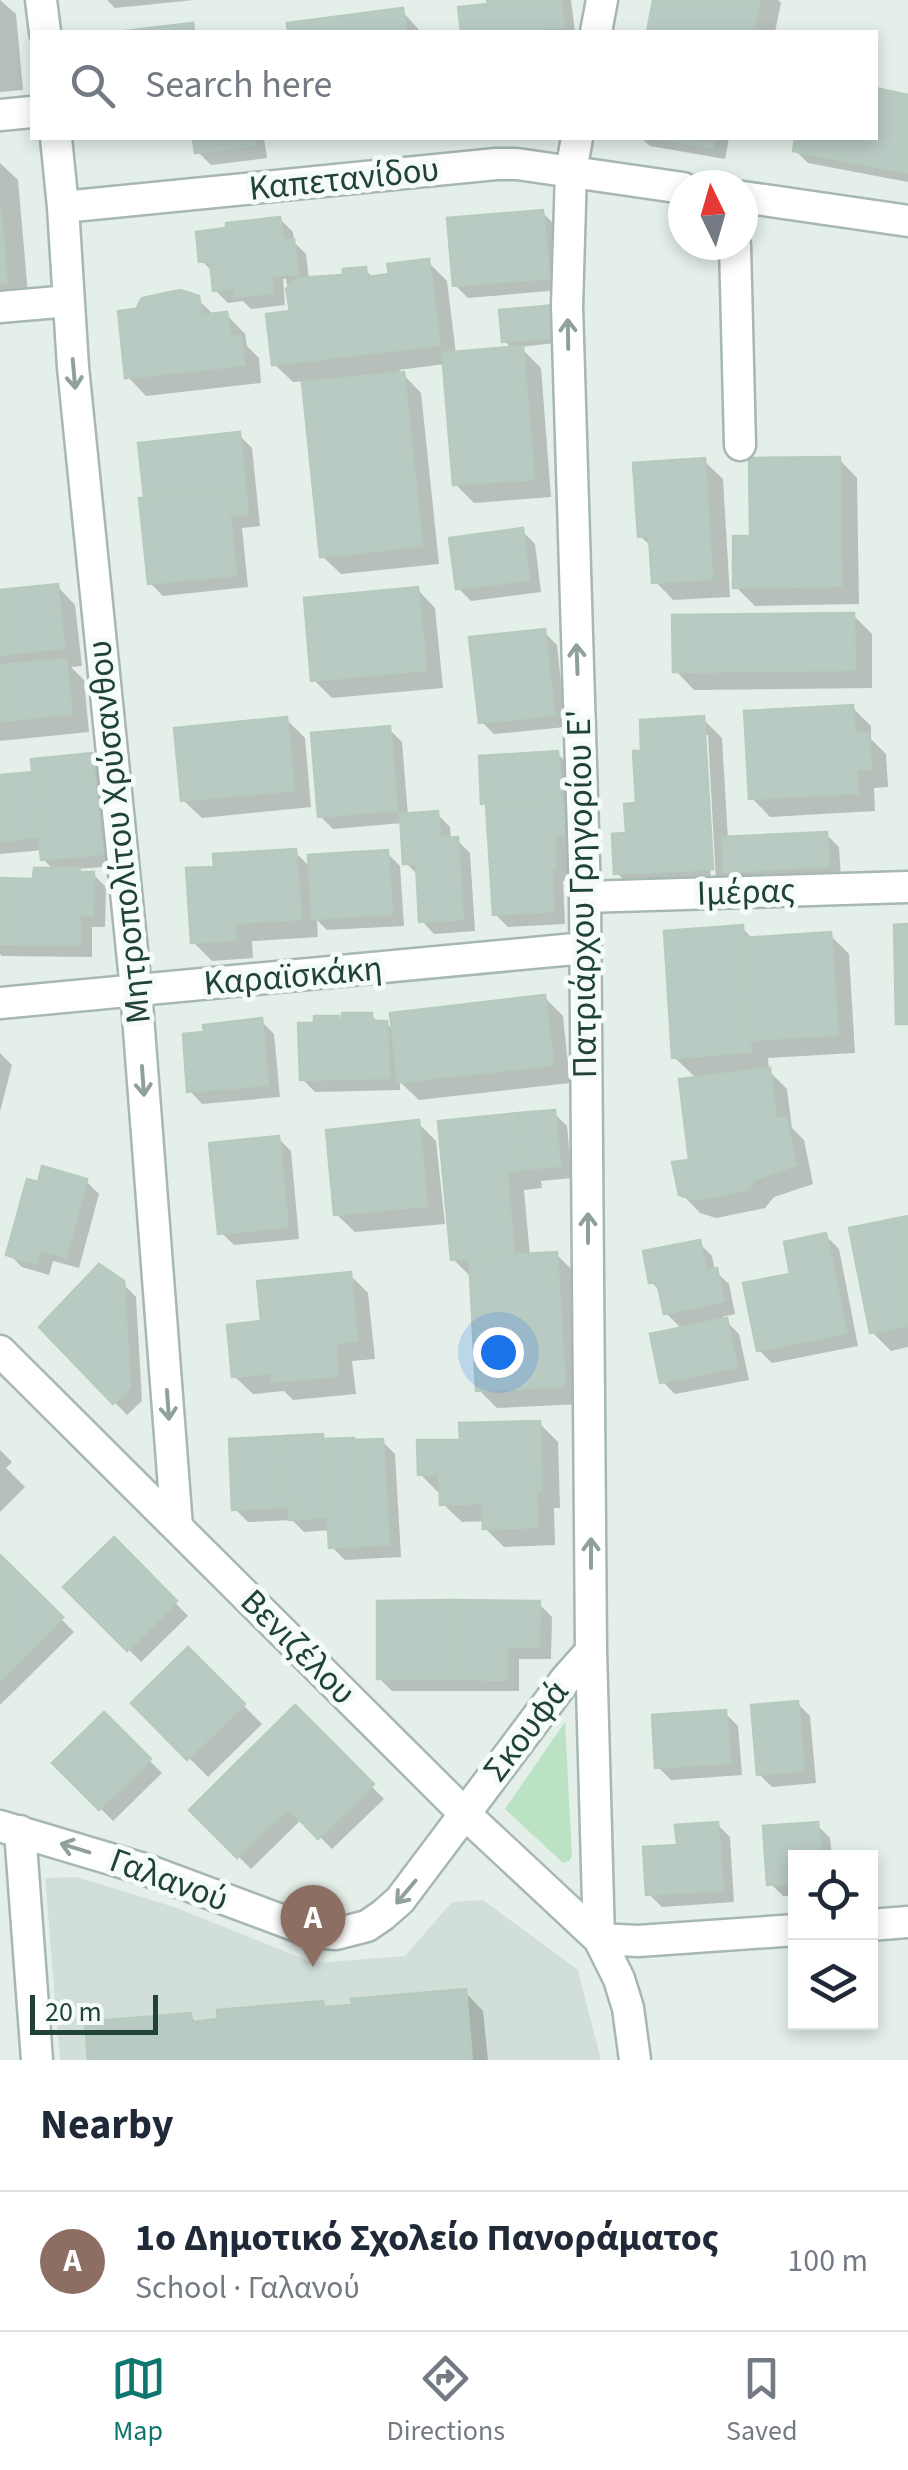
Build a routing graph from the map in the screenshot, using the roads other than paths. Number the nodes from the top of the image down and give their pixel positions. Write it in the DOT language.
graph roads {
  1 [pos="41,0"];
  2 [pos="602,0"];
  3 [pos="44,30"];
  4 [pos="596,30"];
  5 [pos="30,112"];
  6 [pos="0,115"];
  7 [pos="56,140"];
  8 [pos="577,140"];
  9 [pos="571,171"];
  10 [pos="668,186"];
  11 [pos="758,199"];
  12 [pos="64,207"];
  13 [pos="908,221"];
  14 [pos="735,260"];
  15 [pos="69,301"];
  16 [pos="0,307"];
  17 [pos="740,445"];
  18 [pos="908,887"];
  19 [pos="585,898"];
  20 [pos="585,948"];
  21 [pos="136,990"];
  22 [pos="0,1003"];
  23 [pos="0,1351"];
  24 [pos="177,1527"];
  25 [pos="592,1651"];
  26 [pos="464,1813"];
  27 [pos="10,1828"];
  28 [pos="908,1922"];
  29 [pos="878,1924"];
  30 [pos="788,1931"];
  31 [pos="600,1940"];
  32 [pos="37,2060"];
  33 [pos="635,2060"];
  1 -- 3 [label="street"];
  2 -- 4 [label="street"];
  5 -- 6 [label="street"];
  7 -- 12 [label="street, Μητροπολίτου Χρύσανθου"];
  8 -- 9 [label="street, Πατριάρχου Γρηγορίου Ε'"];
  9 -- 10 [label="street, Καπετανίδου"];
  9 -- 12 [label="street, Καπετανίδου"];
  19 -- 9 [label="street, Πατριάρχου Γρηγορίου Ε', one-way"];
  11 -- 13 [label="street"];
  12 -- 15 [label="street, Μητροπολίτου Χρύσανθου"];
  14 -- 17 [label="street"];
  15 -- 16 [label="street"];
  15 -- 21 [label="street, Μητροπολίτου Χρύσανθου, one-way"];
  18 -- 19 [label="street, Ιμέρας"];
  19 -- 20 [label="street, Πατριάρχου Γρηγορίου Ε'"];
  20 -- 21 [label="street, Καραϊσκάκη"];
  25 -- 20 [label="street, Πατριάρχου Γρηγορίου Ε', one-way"];
  21 -- 22 [label="street, Καραϊσκάκη"];
  21 -- 24 [label="street, Μητροπολίτου Χρύσανθου, one-way"];
  23 -- 24 [label="street, Βενιζέλου"];
  24 -- 26 [label="street, Βενιζέλου"];
  25 -- 26 [label="street, Σκουφά"];
  25 -- 31 [label="street, Πατριάρχου Γρηγορίου Ε'"];
  26 -- 27 [label="street, Γαλανού, one-way"];
  26 -- 31 [label="street, Βενιζέλου"];
  27 -- 32 [label="street"];
  28 -- 29 [label="street"];
  30 -- 31 [label="street"];
  31 -- 33 [label="street"];
}
